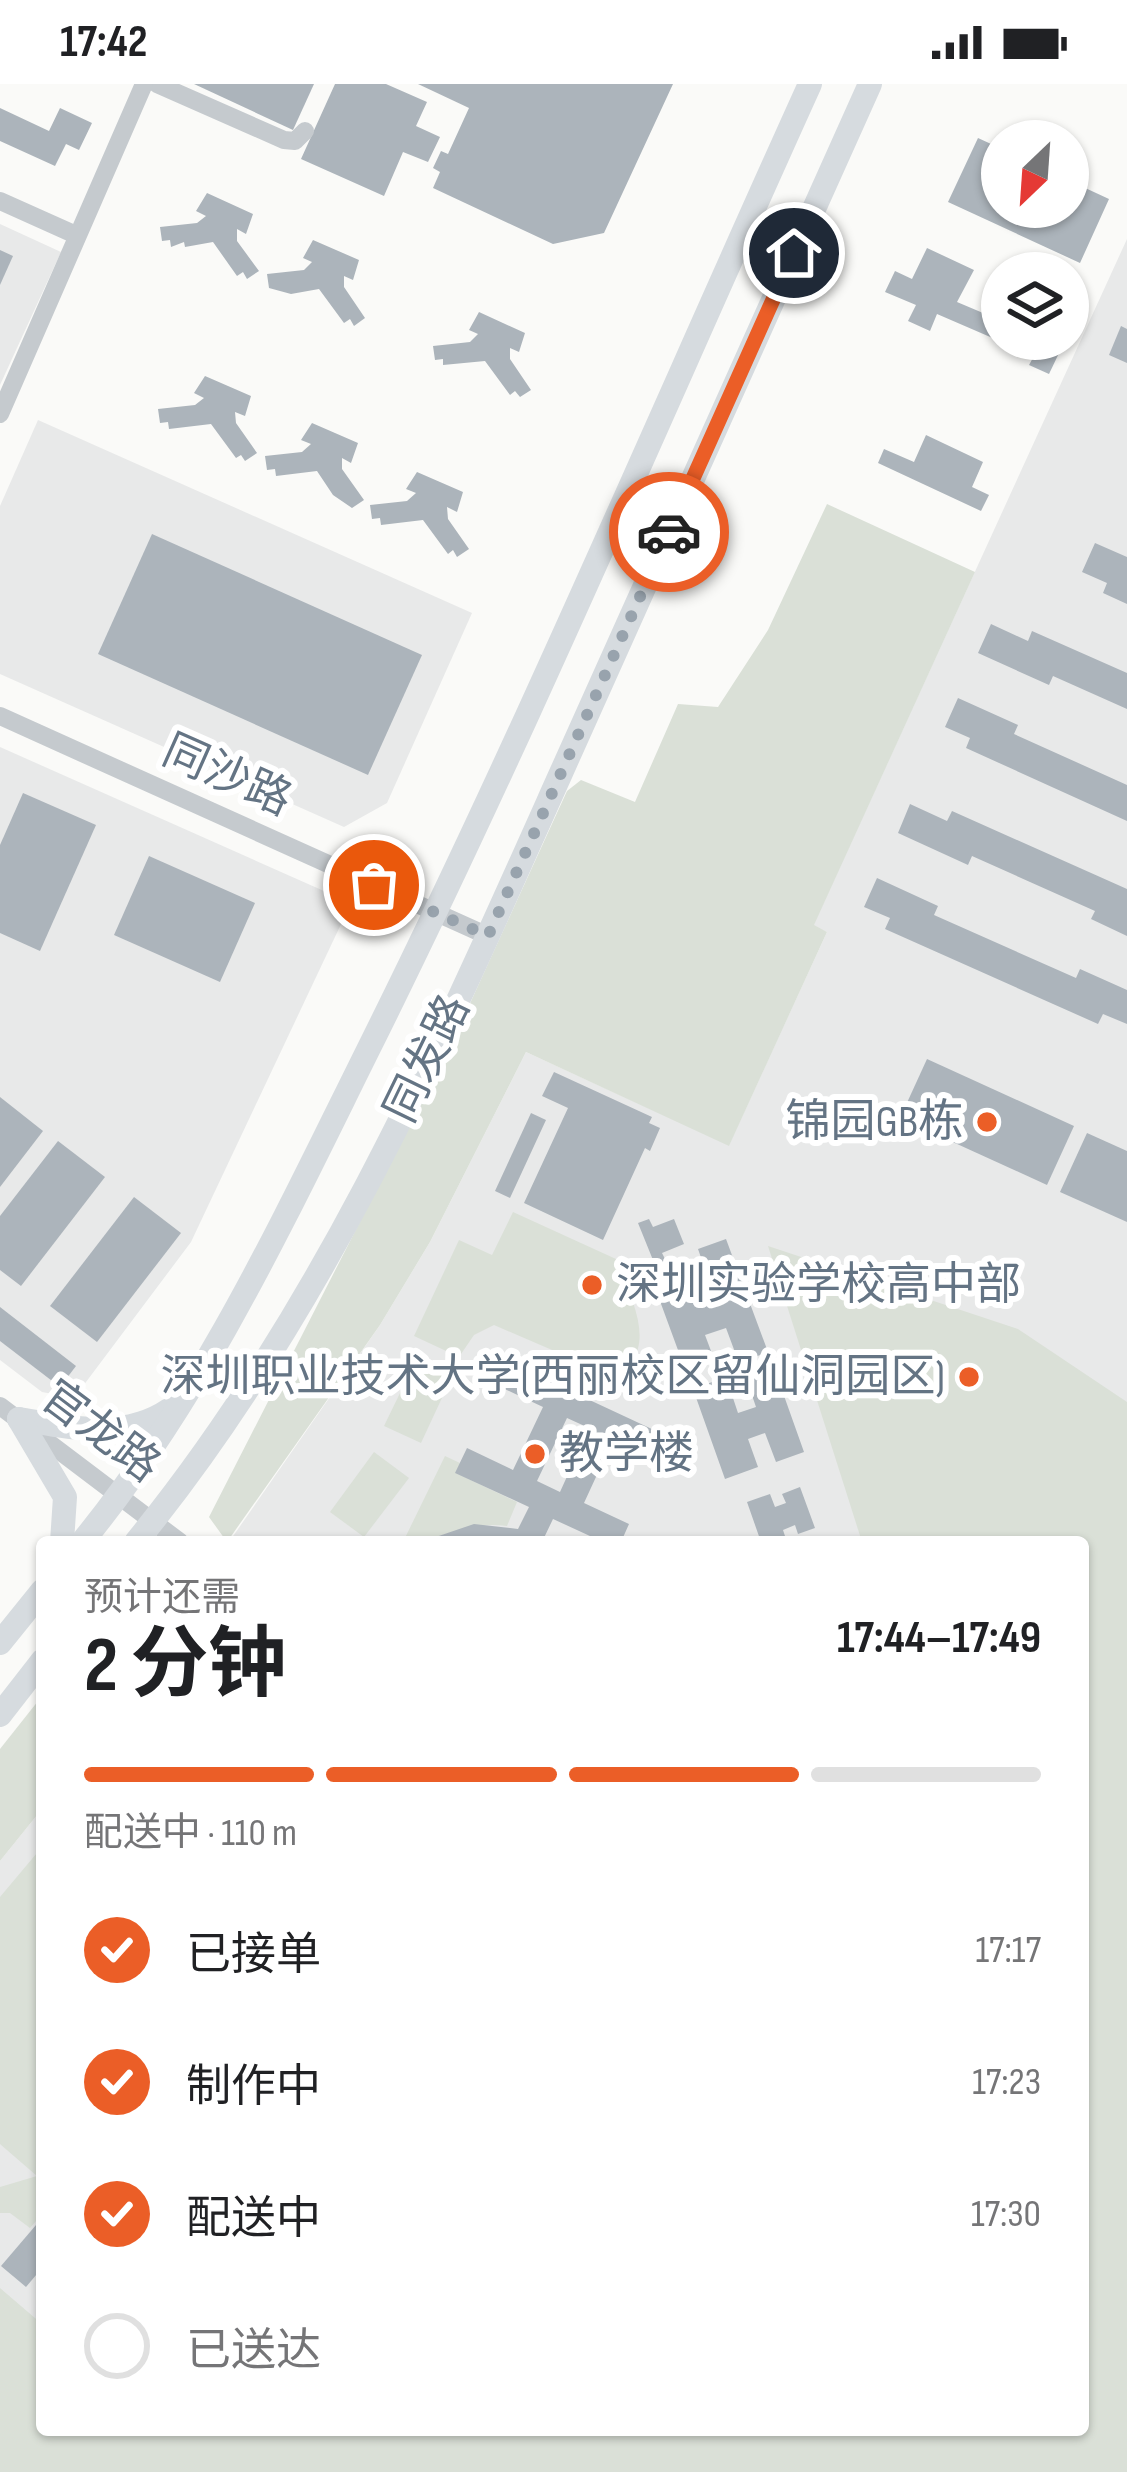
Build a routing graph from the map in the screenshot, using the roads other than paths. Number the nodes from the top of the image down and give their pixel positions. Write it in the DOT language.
graph roads {
  1 [pos="144,84"];
  2 [pos="157,84"];
  3 [pos="810,84"];
  4 [pos="870,84"];
  5 [pos="304,131"];
  6 [pos="0,201"];
  7 [pos="76,235"];
  8 [pos="0,414"];
  9 [pos="0,716"];
  10 [pos="436,913"];
  11 [pos="488,936"];
  12 [pos="179,1400"];
  13 [pos="9,1413"];
  14 [pos="120,1496"];
  15 [pos="153,1521"];
  16 [pos="62,1536"];
  17 [pos="87,1536"];
  18 [pos="141,1536"];
  19 [pos="172,1536"];
  20 [pos="36,1589"];
  21 [pos="36,1598"];
  22 [pos="22,1616"];
  23 [pos="0,1643"];
  24 [pos="36,1669"];
  25 [pos="0,1715"];
  1 -- 7 [label="street"];
  2 -- 5 [label="street"];
  3 -- 10 [label="main road, 同发路"];
  4 -- 11 [label="main road, 同发路"];
  6 -- 7 [label="street"];
  7 -- 8 [label="street"];
  9 -- 10 [label="street, 同沙路"];
  10 -- 11 [label="street, 同沙路"];
  10 -- 12 [label="main road, 同发路"];
  11 -- 15 [label="main road, 同发路"];
  12 -- 13 [label="main road"];
  12 -- 14 [label="main road, 同发路"];
  13 -- 14 [label="street, 官龙路"];
  13 -- 16 [label="main road"];
  14 -- 15 [label="street, 官龙路"];
  14 -- 17 [label="main road, 同发路"];
  15 -- 18 [label="main road, 同发路"];
  15 -- 19 [label="street, 官龙路"];
  20 -- 22 [label="main road"];
  21 -- 22 [label="main road"];
  22 -- 23 [label="main road"];
  24 -- 25 [label="main road"];
}
